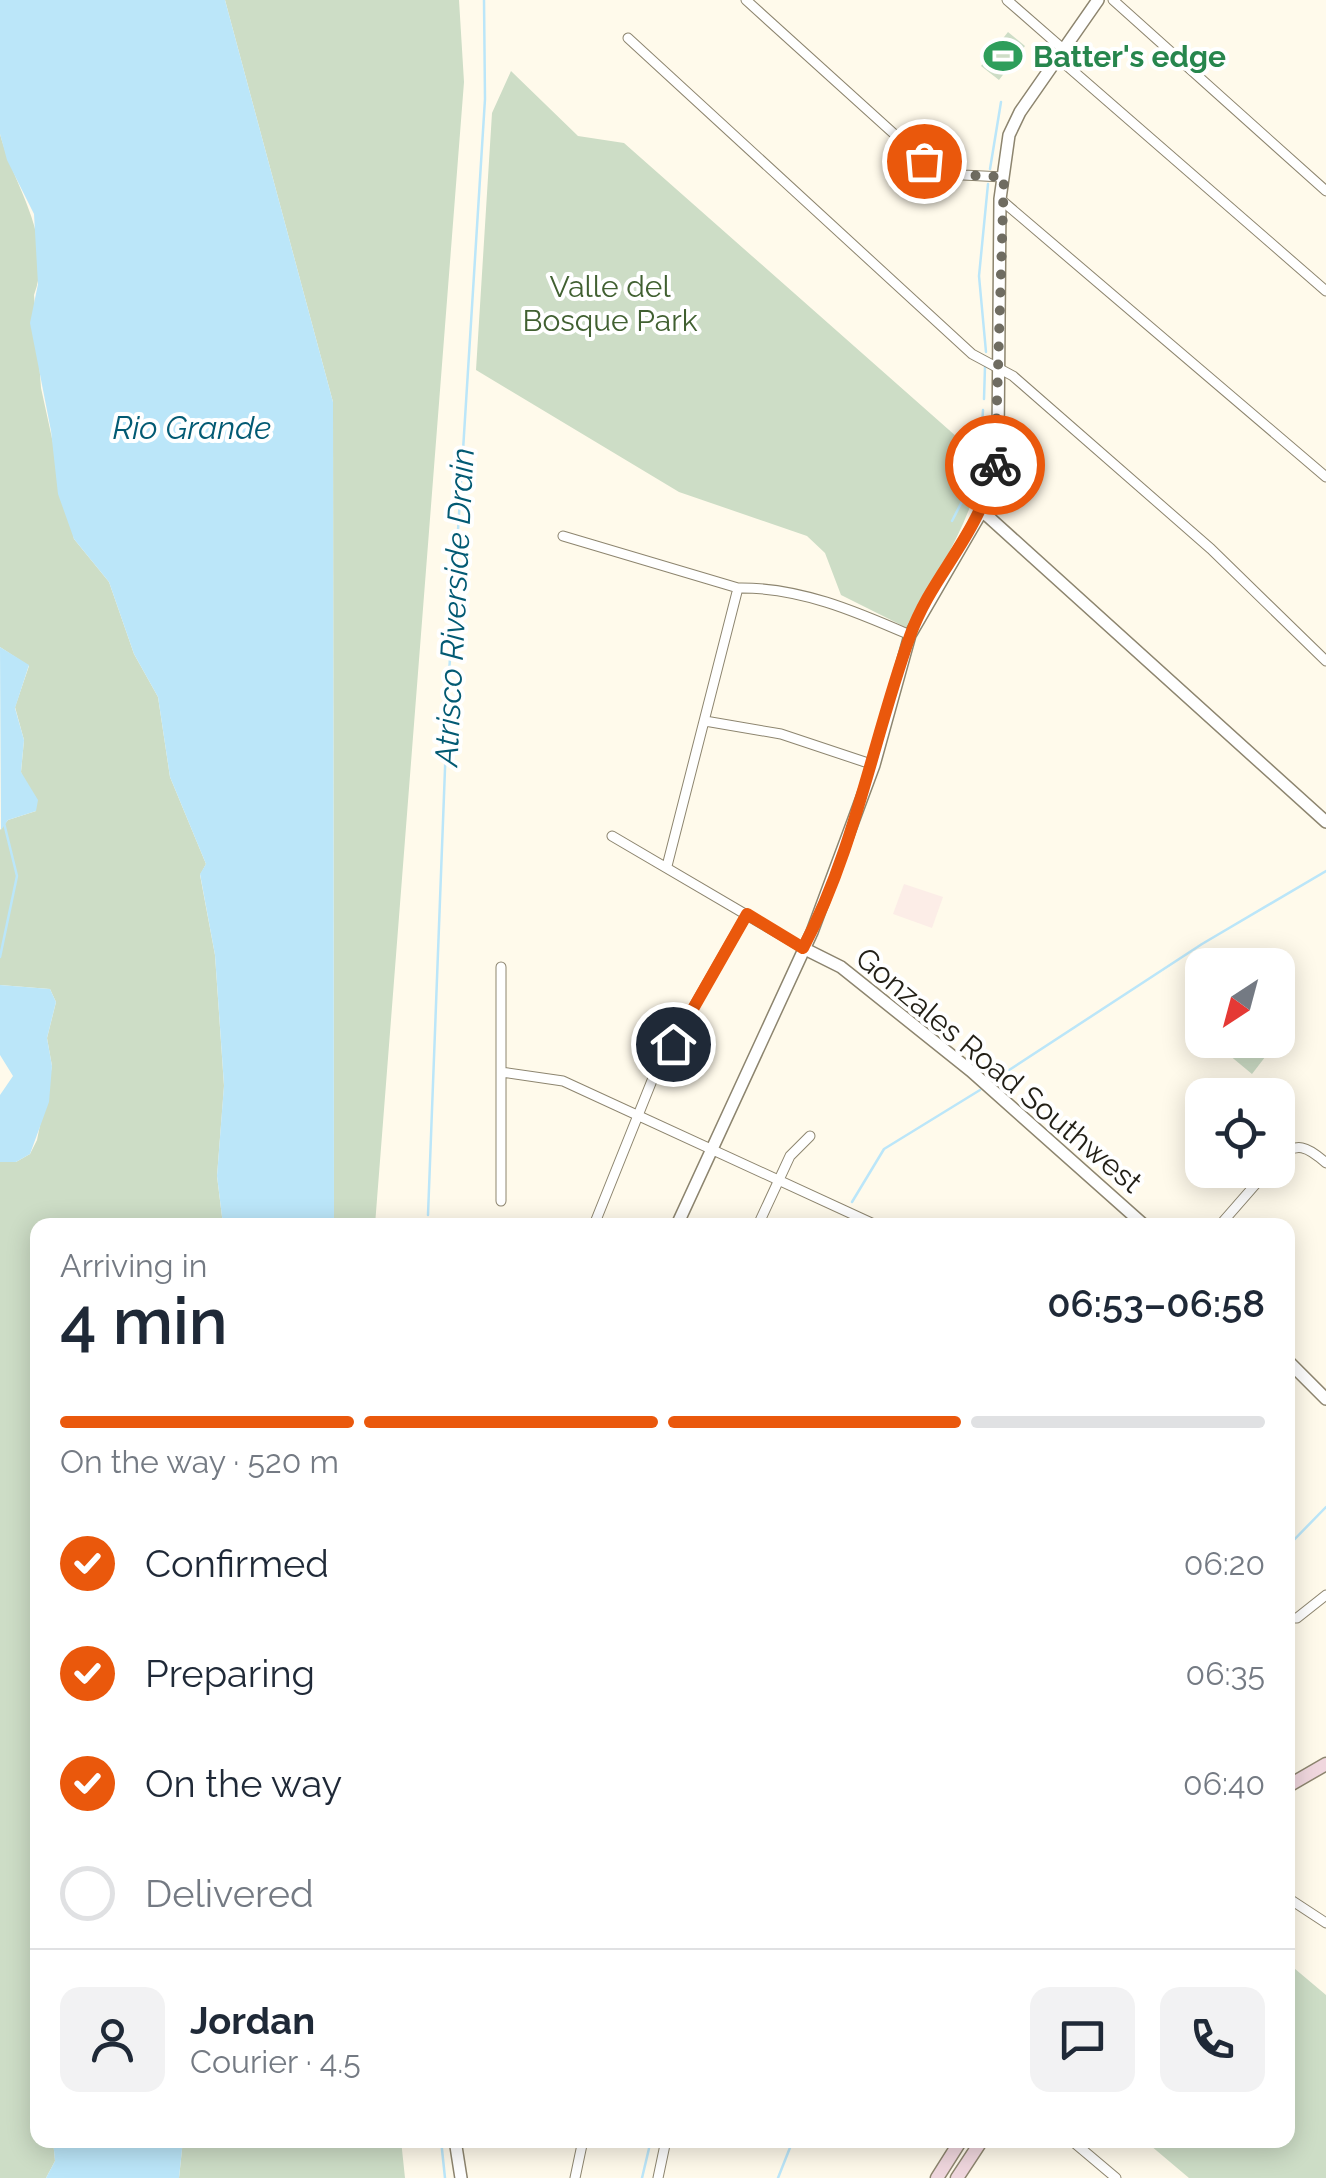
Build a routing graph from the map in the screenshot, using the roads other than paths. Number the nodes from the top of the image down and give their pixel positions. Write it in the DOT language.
graph roads {
  1 [pos="746,0"];
  2 [pos="1007,0"];
  3 [pos="1098,0"];
  4 [pos="1114,0"];
  5 [pos="628,38"];
  6 [pos="1060,53"];
  7 [pos="1004,177"];
  8 [pos="1326,191"];
  9 [pos="1000,198"];
  10 [pos="1326,291"];
  11 [pos="998,368"];
  12 [pos="1326,477"];
  13 [pos="982,511"];
  14 [pos="564,536"];
  15 [pos="738,588"];
  16 [pos="910,634"];
  17 [pos="1326,661"];
  18 [pos="705,720"];
  19 [pos="874,765"];
  20 [pos="1326,822"];
  21 [pos="612,836"];
  22 [pos="666,866"];
  23 [pos="747,914"];
  24 [pos="803,948"];
  25 [pos="501,967"];
  26 [pos="501,1072"];
  27 [pos="638,1116"];
  28 [pos="810,1136"];
  29 [pos="1295,1148"];
  30 [pos="711,1149"];
  31 [pos="1326,1163"];
  32 [pos="779,1179"];
  33 [pos="1252,1188"];
  34 [pos="502,1201"];
  35 [pos="597,1218"];
  36 [pos="680,1218"];
  37 [pos="761,1218"];
  38 [pos="861,1218"];
  39 [pos="1136,1218"];
  40 [pos="1226,1218"];
  41 [pos="1295,1369"];
  42 [pos="1326,1399"];
  43 [pos="1325,1597"];
  44 [pos="1295,1618"];
  45 [pos="1326,1764"];
  46 [pos="1295,1782"];
  47 [pos="1295,1903"];
  48 [pos="1326,1923"];
  49 [pos="456,2148"];
  50 [pos="581,2148"];
  51 [pos="664,2148"];
  52 [pos="956,2148"];
  53 [pos="977,2148"];
  54 [pos="1080,2148"];
  55 [pos="461,2178"];
  56 [pos="575,2178"];
  57 [pos="658,2178"];
  58 [pos="937,2178"];
  59 [pos="957,2178"];
  60 [pos="1116,2178"];
  1 -- 7 [label="street"];
  2 -- 6 [label="street"];
  3 -- 6 [label="street"];
  4 -- 8 [label="street"];
  5 -- 11 [label="street"];
  6 -- 7 [label="street"];
  6 -- 10 [label="street"];
  7 -- 9 [label="street"];
  9 -- 11 [label="street"];
  9 -- 12 [label="street"];
  11 -- 13 [label="street"];
  11 -- 17 [label="street"];
  13 -- 16 [label="street"];
  13 -- 20 [label="street"];
  14 -- 15 [label="street"];
  15 -- 16 [label="street"];
  15 -- 18 [label="street"];
  16 -- 19 [label="street"];
  18 -- 19 [label="street"];
  18 -- 22 [label="street"];
  19 -- 24 [label="street"];
  21 -- 22 [label="street, Gonzales Road Southwest"];
  22 -- 23 [label="street, Gonzales Road Southwest"];
  23 -- 24 [label="street, Gonzales Road Southwest"];
  23 -- 27 [label="street"];
  24 -- 30 [label="street"];
  24 -- 39 [label="street, Gonzales Road Southwest"];
  25 -- 26 [label="street"];
  26 -- 27 [label="street"];
  26 -- 34 [label="street"];
  27 -- 30 [label="street"];
  27 -- 35 [label="street"];
  28 -- 32 [label="street"];
  29 -- 31 [label="street"];
  30 -- 32 [label="street"];
  30 -- 36 [label="street"];
  32 -- 37 [label="street"];
  32 -- 38 [label="street"];
  33 -- 40 [label="street"];
  41 -- 42 [label="street"];
  43 -- 44 [label="street"];
  45 -- 46 [label="main road"];
  47 -- 48 [label="street"];
  49 -- 55 [label="street"];
  50 -- 56 [label="street"];
  51 -- 57 [label="street"];
  52 -- 58 [label="main road"];
  53 -- 59 [label="main road"];
  54 -- 60 [label="street"];
}
